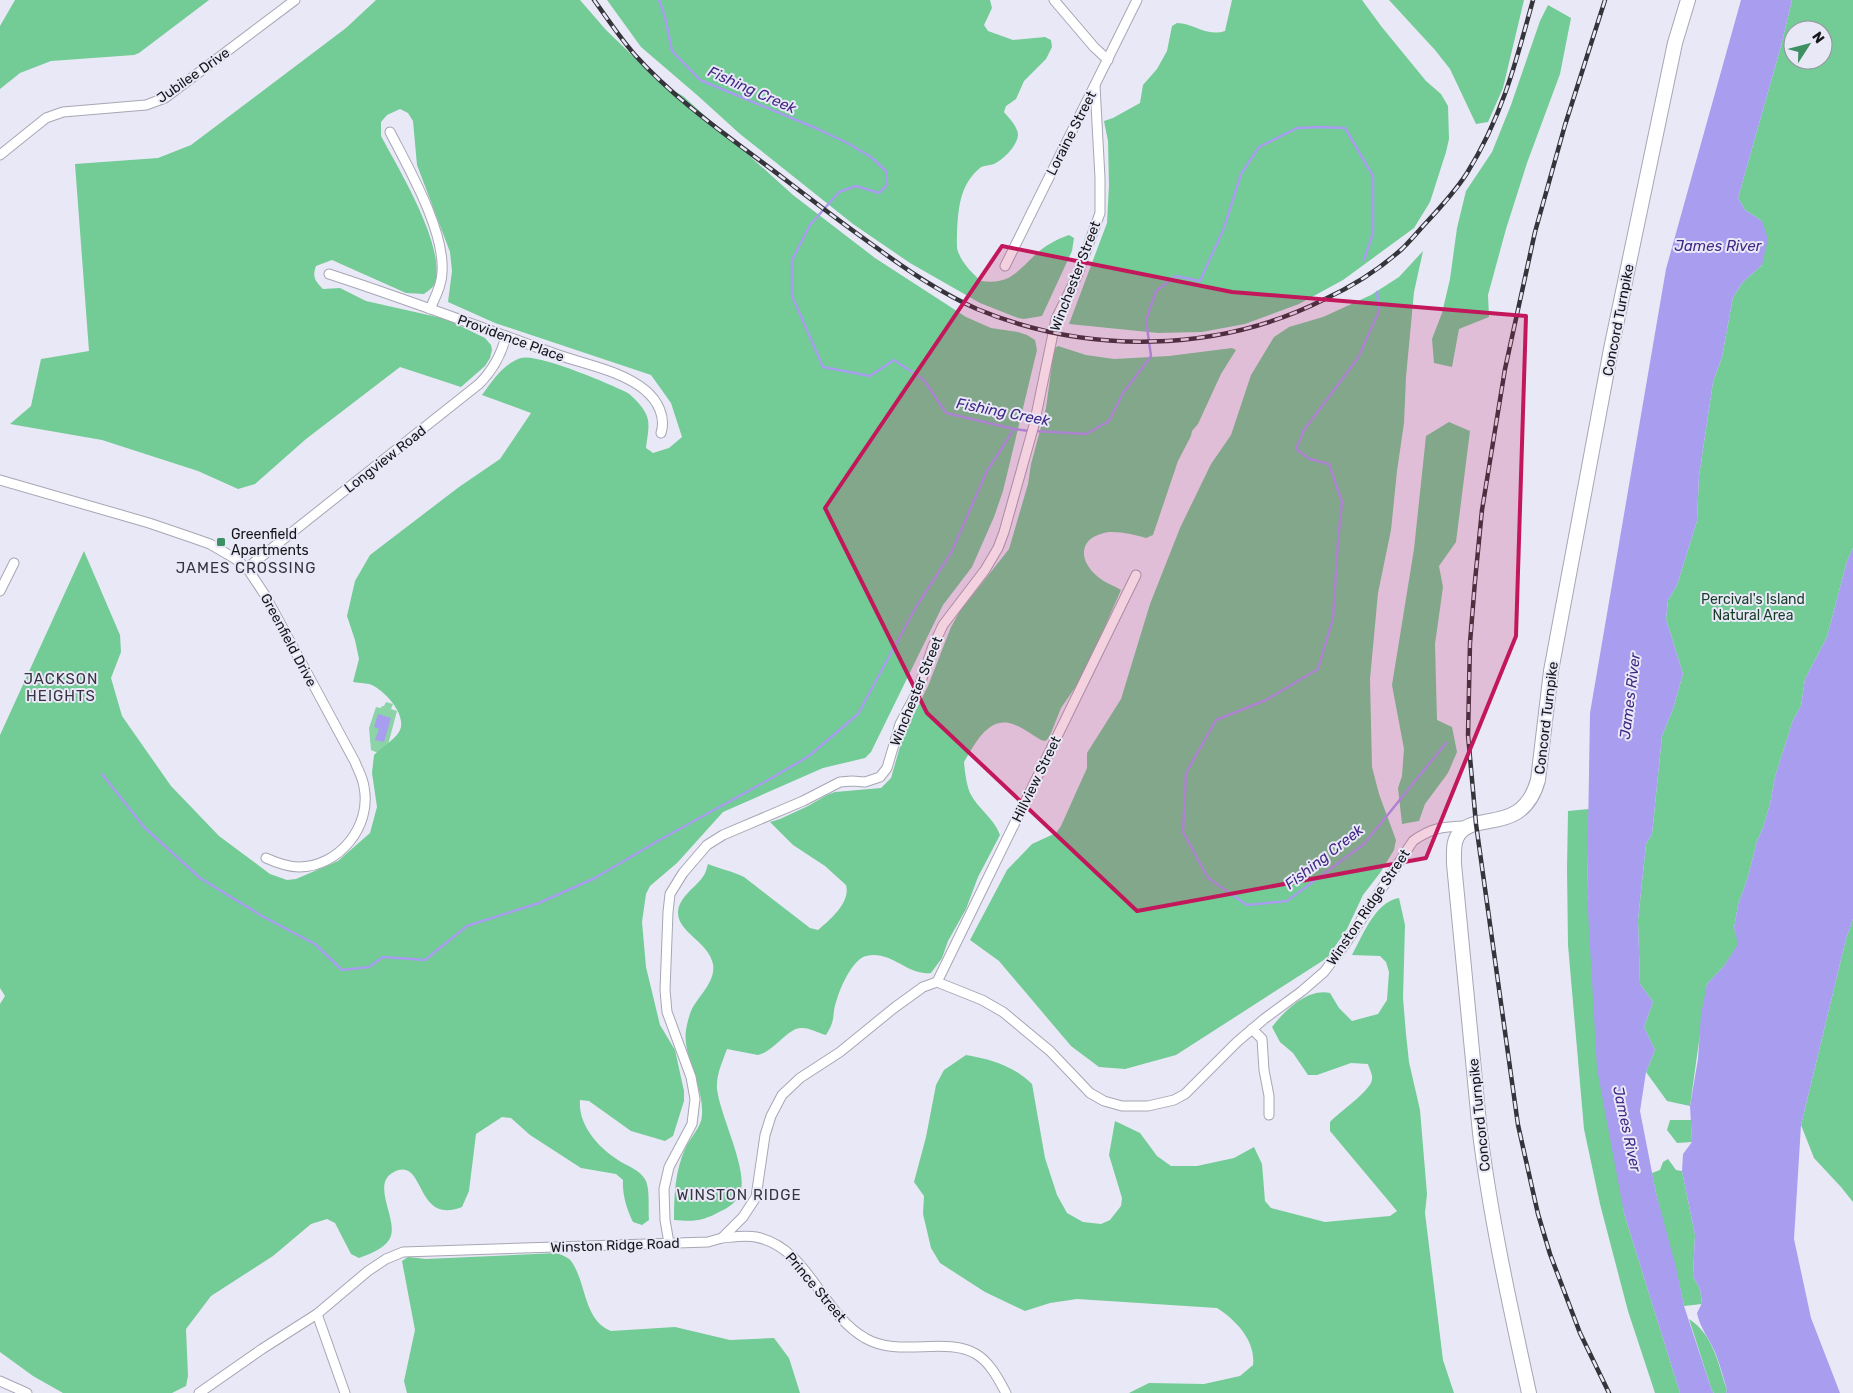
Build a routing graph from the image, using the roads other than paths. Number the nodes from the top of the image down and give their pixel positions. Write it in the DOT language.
graph roads {
  1 [pos="295,0"];
  2 [pos="1054,0"];
  3 [pos="1137,0"];
  4 [pos="1688,0"];
  5 [pos="1108,60"];
  6 [pos="1095,86"];
  7 [pos="390,132"];
  8 [pos="0,155"];
  9 [pos="1005,266"];
  10 [pos="329,274"];
  11 [pos="430,309"];
  12 [pos="506,336"];
  13 [pos="661,433"];
  14 [pos="0,480"];
  15 [pos="14,563"];
  16 [pos="247,568"];
  17 [pos="1136,575"];
  18 [pos="0,591"];
  19 [pos="1466,826"];
  20 [pos="266,858"];
  21 [pos="937,982"];
  22 [pos="1252,1029"];
  23 [pos="1269,1115"];
  24 [pos="722,1238"];
  25 [pos="670,1243"];
  26 [pos="317,1314"];
  27 [pos="0,1381"];
  28 [pos="27,1393"];
  29 [pos="200,1393"];
  30 [pos="345,1393"];
  31 [pos="1006,1393"];
  32 [pos="1529,1393"];
  1 -- 8 [label="street, Jubilee Drive"];
  2 -- 5 [label="street"];
  3 -- 5 [label="street, Loraine Street"];
  4 -- 19 [label="street, Concord Turnpike"];
  5 -- 6 [label="street, Loraine Street"];
  6 -- 9 [label="street, Loraine Street"];
  6 -- 25 [label="street, Winchester Street"];
  7 -- 11 [label="street"];
  10 -- 11 [label="street, Providence Place"];
  11 -- 12 [label="street, Providence Place"];
  12 -- 13 [label="street, Providence Place"];
  12 -- 16 [label="street, Longview Road"];
  14 -- 16 [label="street, Greenfield Drive"];
  15 -- 18 [label="street"];
  16 -- 20 [label="street, Greenfield Drive"];
  17 -- 21 [label="street, Hillview Street"];
  19 -- 22 [label="street, Winston Ridge Street"];
  19 -- 32 [label="street, Concord Turnpike"];
  21 -- 22 [label="street, Winston Ridge Street"];
  21 -- 24 [label="street"];
  22 -- 23 [label="street"];
  24 -- 25 [label="street, Winston Ridge Road"];
  24 -- 31 [label="street, Prince Street"];
  25 -- 26 [label="street, Winston Ridge Road"];
  26 -- 29 [label="street, Winston Ridge Road"];
  26 -- 30 [label="street"];
  27 -- 28 [label="street"];
}
